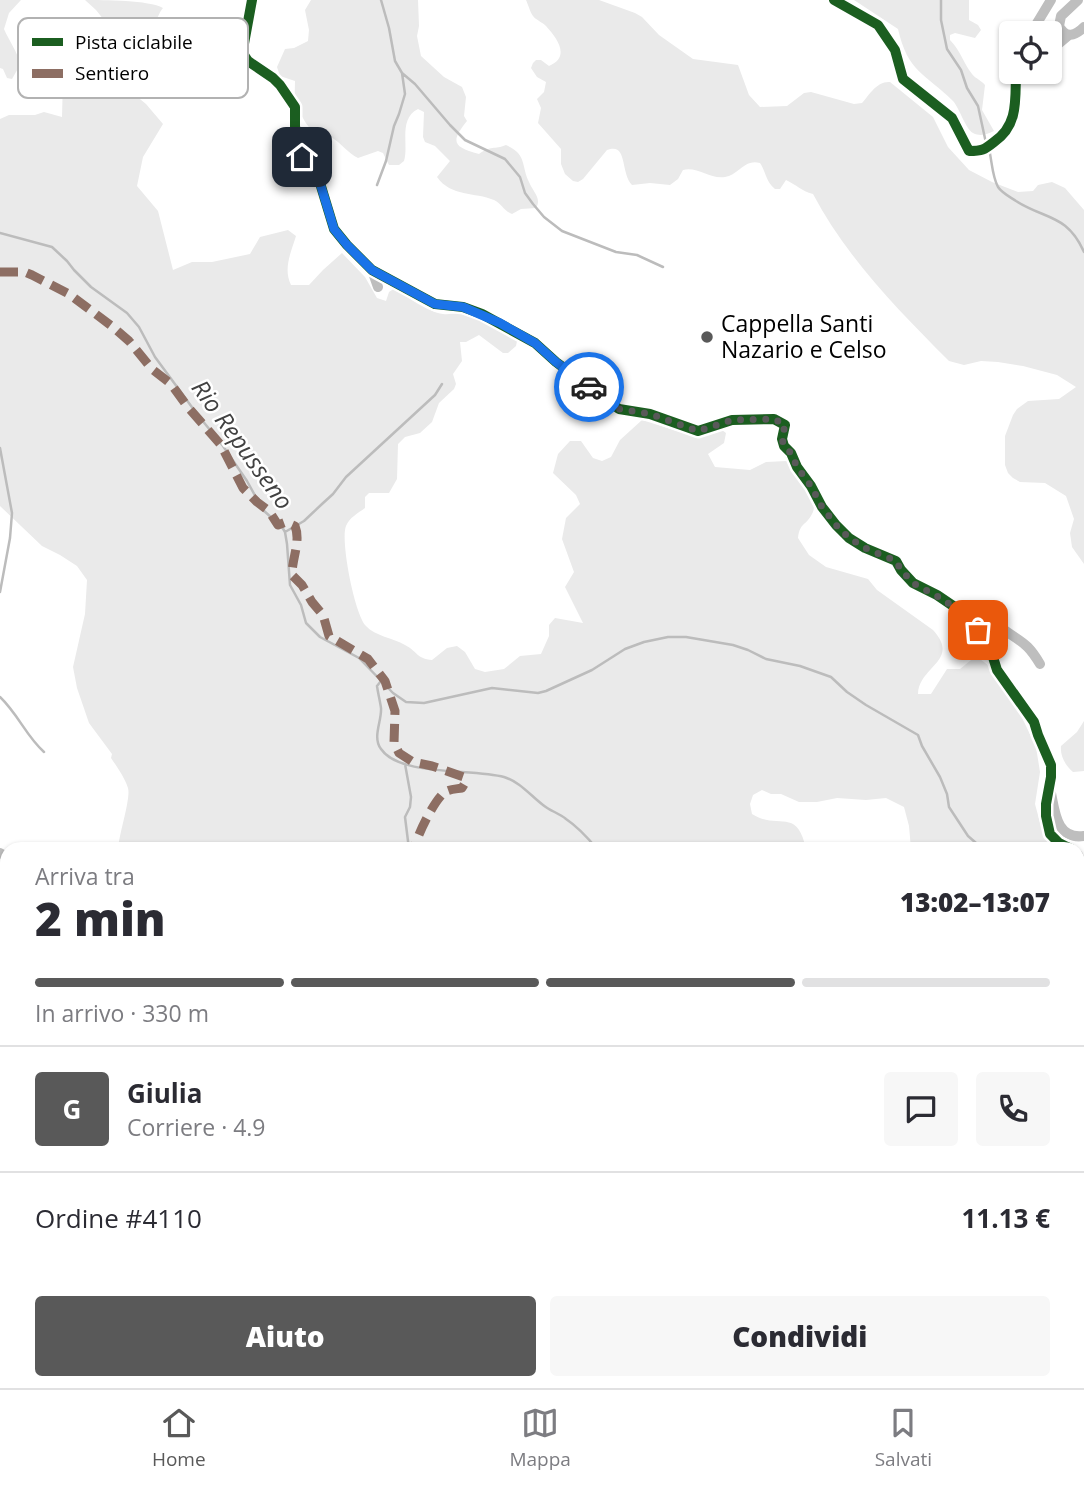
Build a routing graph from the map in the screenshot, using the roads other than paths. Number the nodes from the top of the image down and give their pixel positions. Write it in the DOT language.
graph roads {
  1 [pos="252,0"];
  2 [pos="834,0"];
  3 [pos="1051,0"];
  4 [pos="1078,0"];
  5 [pos="1038,21"];
  6 [pos="248,22"];
  7 [pos="1084,27"];
  8 [pos="1069,35"];
  9 [pos="1062,41"];
  10 [pos="248,59"];
  11 [pos="1015,84"];
  12 [pos="372,270"];
  13 [pos="378,287"];
  14 [pos="992,654"];
  15 [pos="1040,664"];
  16 [pos="1049,786"];
  17 [pos="1084,836"];
  18 [pos="1058,842"];
  1 -- 6 [label="street"];
  2 -- 11 [label="street"];
  3 -- 5 [label="street"];
  4 -- 8 [label="street"];
  7 -- 8 [label="street"];
  8 -- 9 [label="street"];
  10 -- 12 [label="street"];
  12 -- 13 [label="street"];
  12 -- 14 [label="street"];
  14 -- 15 [label="street"];
  14 -- 16 [label="street"];
  16 -- 17 [label="street"];
  16 -- 18 [label="street"];
}
